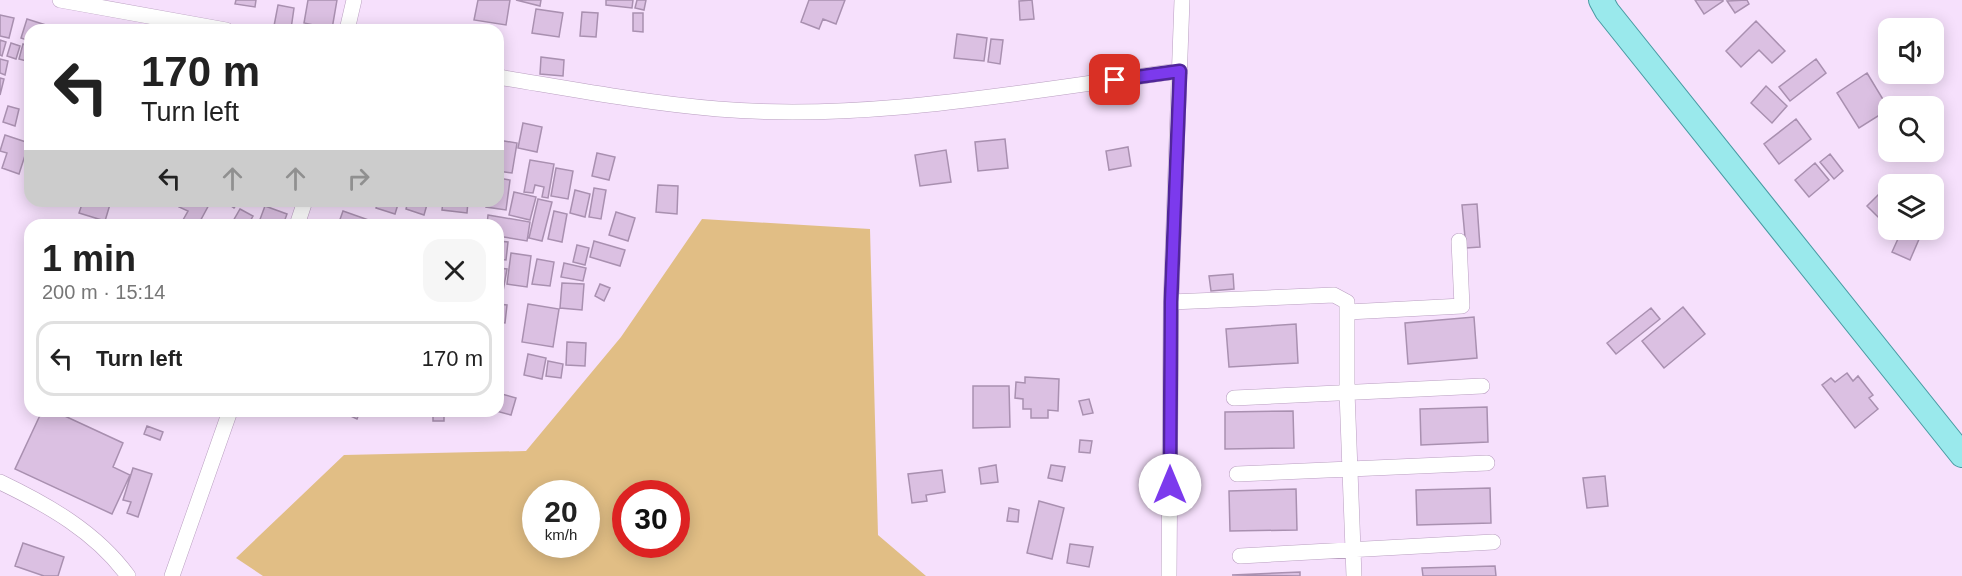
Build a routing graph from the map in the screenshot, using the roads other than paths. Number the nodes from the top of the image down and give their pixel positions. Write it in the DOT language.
graph roads {
  1 [pos="60,0"];
  2 [pos="354,0"];
  3 [pos="1182,0"];
  4 [pos="1601,0"];
  5 [pos="193,24"];
  6 [pos="348,24"];
  7 [pos="1180,71"];
  8 [pos="504,78"];
  9 [pos="1459,241"];
  10 [pos="1171,302"];
  11 [pos="1348,312"];
  12 [pos="1482,386"];
  13 [pos="1347,392"];
  14 [pos="1234,398"];
  15 [pos="228,417"];
  16 [pos="1962,455"];
  17 [pos="1486,463"];
  18 [pos="1351,469"];
  19 [pos="1237,474"];
  20 [pos="0,482"];
  21 [pos="1493,542"];
  22 [pos="1354,549"];
  23 [pos="1240,556"];
  24 [pos="128,576"];
  25 [pos="172,576"];
  26 [pos="1169,576"];
  27 [pos="1354,576"];
  1 -- 5 [label="street"];
  2 -- 6 [label="street"];
  3 -- 7 [label="street"];
  4 -- 16 [label="main road"];
  7 -- 8 [label="street"];
  7 -- 10 [label="street"];
  9 -- 11 [label="street"];
  10 -- 11 [label="street"];
  10 -- 26 [label="street"];
  11 -- 13 [label="street"];
  12 -- 13 [label="street"];
  13 -- 14 [label="street"];
  13 -- 18 [label="street"];
  15 -- 25 [label="street"];
  17 -- 18 [label="street"];
  18 -- 19 [label="street"];
  18 -- 22 [label="street"];
  20 -- 24 [label="street"];
  21 -- 22 [label="street"];
  22 -- 23 [label="street"];
  22 -- 27 [label="street"];
}
